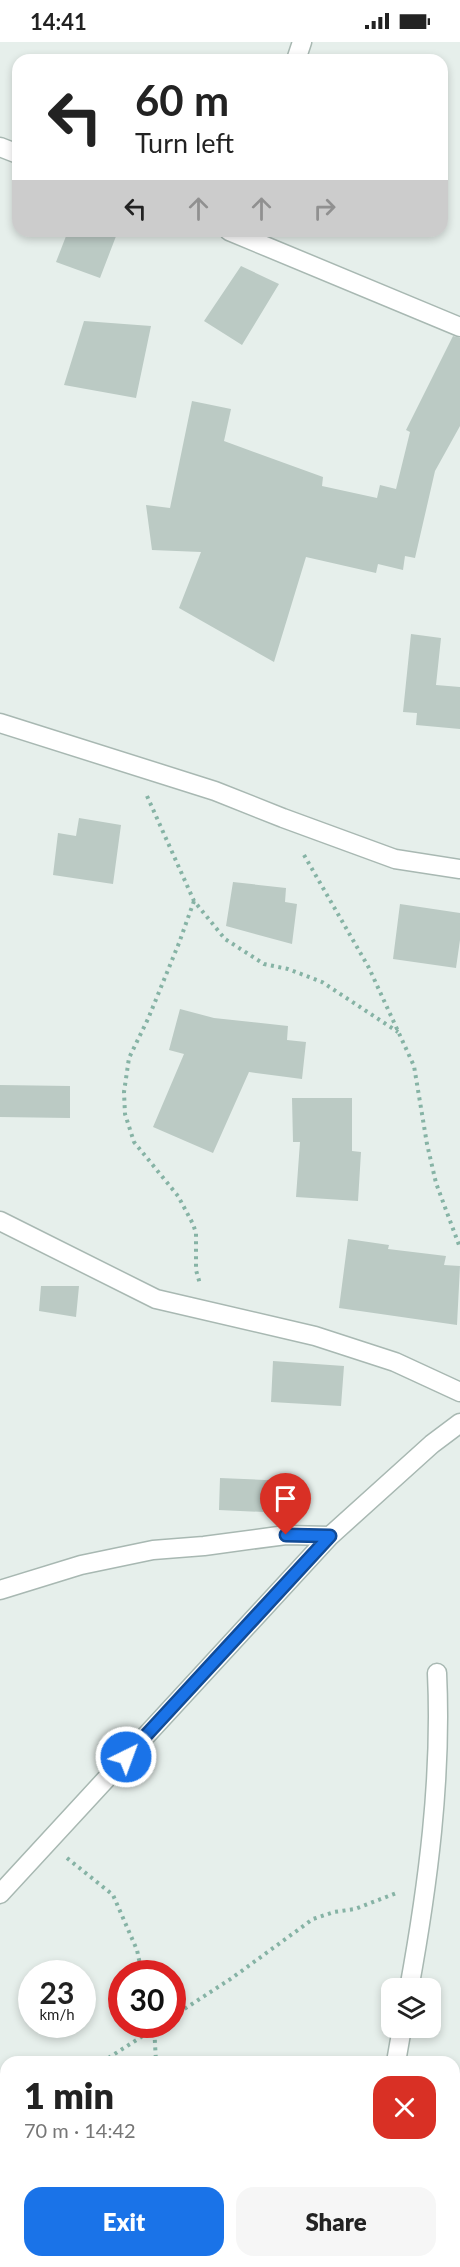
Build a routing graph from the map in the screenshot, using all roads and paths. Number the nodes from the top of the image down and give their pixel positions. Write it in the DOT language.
graph roads {
  1 [pos="254,237"];
  2 [pos="460,327"];
  3 [pos="0,723"];
  4 [pos="131,763"];
  5 [pos="283,818"];
  6 [pos="460,869"];
  7 [pos="194,901"];
  8 [pos="400,1033"];
  9 [pos="0,1221"];
  10 [pos="459,1245"];
  11 [pos="224,1315"];
  12 [pos="460,1392"];
  13 [pos="460,1424"];
  14 [pos="330,1536"];
  15 [pos="0,1590"];
  16 [pos="437,1673"];
  17 [pos="48,1842"];
  18 [pos="428,1875"];
  19 [pos="0,1894"];
  20 [pos="139,1960"];
  21 [pos="411,1978"];
  22 [pos="186,2008"];
  23 [pos="138,2038"];
  24 [pos="155,2038"];
  25 [pos="400,2038"];
  26 [pos="111,2056"];
  27 [pos="156,2056"];
  28 [pos="397,2056"];
  1 -- 2 [label="street"];
  3 -- 4 [label="street"];
  4 -- 5 [label="street"];
  4 -- 7 [label="path"];
  5 -- 6 [label="street"];
  5 -- 8 [label="path"];
  7 -- 8 [label="path"];
  7 -- 11 [label="path"];
  8 -- 10 [label="path"];
  9 -- 11 [label="street"];
  11 -- 12 [label="street"];
  13 -- 14 [label="street"];
  14 -- 15 [label="street"];
  14 -- 17 [label="street"];
  16 -- 18 [label="street"];
  17 -- 19 [label="street"];
  17 -- 20 [label="path"];
  18 -- 21 [label="street"];
  18 -- 22 [label="path"];
  23 -- 26 [label="path"];
  24 -- 27 [label="path"];
  25 -- 28 [label="street"];
}
